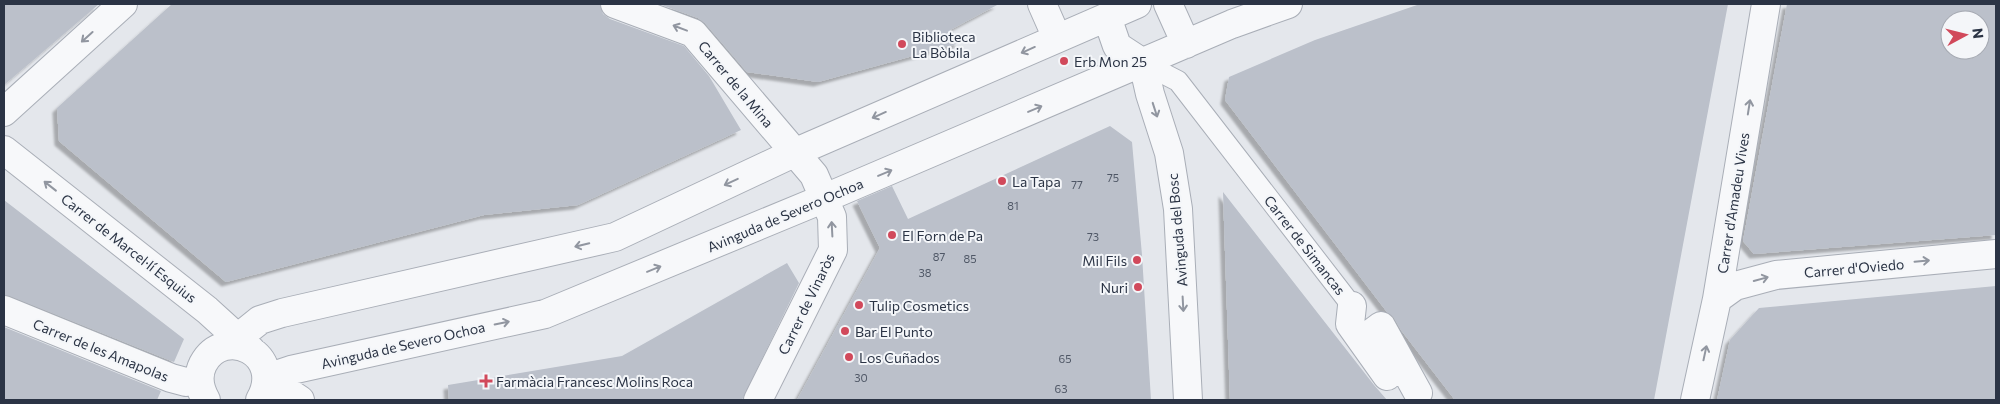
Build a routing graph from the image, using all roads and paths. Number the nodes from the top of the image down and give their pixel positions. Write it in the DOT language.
graph roads {
  1 [pos="123,4"];
  2 [pos="615,4"];
  3 [pos="1042,4"];
  4 [pos="1137,4"];
  5 [pos="1168,4"];
  6 [pos="1288,4"];
  7 [pos="1766,4"];
  8 [pos="1107,17"];
  9 [pos="1057,38"];
  10 [pos="1186,44"];
  11 [pos="1143,63"];
  12 [pos="4,112"];
  13 [pos="4,150"];
  14 [pos="796,152"];
  15 [pos="825,198"];
  16 [pos="1996,254"];
  17 [pos="1717,299"];
  18 [pos="1352,306"];
  19 [pos="4,310"];
  20 [pos="240,345"];
  21 [pos="264,389"];
  22 [pos="202,390"];
  23 [pos="1421,397"];
  24 [pos="300,400"];
  25 [pos="758,400"];
  26 [pos="1188,400"];
  27 [pos="1695,400"];
  1 -- 12 [label="street, one-way"];
  14 -- 2 [label="street, Carrer de la Mina, one-way"];
  3 -- 9 [label="street"];
  4 -- 8 [label="street"];
  5 -- 10 [label="street"];
  6 -- 10 [label="street, Avinguda de Severo Ochoa"];
  17 -- 7 [label="street, Carrer d'Amadeu Vives, one-way"];
  8 -- 9 [label="street"];
  8 -- 11 [label="street"];
  9 -- 14 [label="street, one-way"];
  10 -- 11 [label="street, Avinguda de Severo Ochoa"];
  15 -- 11 [label="street, Avinguda de Severo Ochoa, one-way"];
  11 -- 18 [label="lane, Carrer de Simancas"];
  11 -- 26 [label="street, Avinguda del Bosc, one-way"];
  20 -- 13 [label="street, Carrer de Marcel·lí Esquius, one-way"];
  14 -- 15 [label="street, Carrer de Vinaròs"];
  14 -- 20 [label="street, one-way"];
  21 -- 15 [label="street, Avinguda de Severo Ochoa, one-way"];
  25 -- 15 [label="street, Carrer de Vinaròs, one-way"];
  17 -- 16 [label="street, Carrer d'Oviedo, one-way"];
  27 -- 17 [label="street, Carrer d'Amadeu Vives, one-way"];
  18 -- 23 [label="street, Carrer de Simancas"];
  19 -- 22 [label="street, Carrer de les Amapolas"];
  20 -- 21 [label="street, Carrer de Marcel·lí Esquius"];
  20 -- 22 [label="street"];
  21 -- 24 [label="street"];
}
